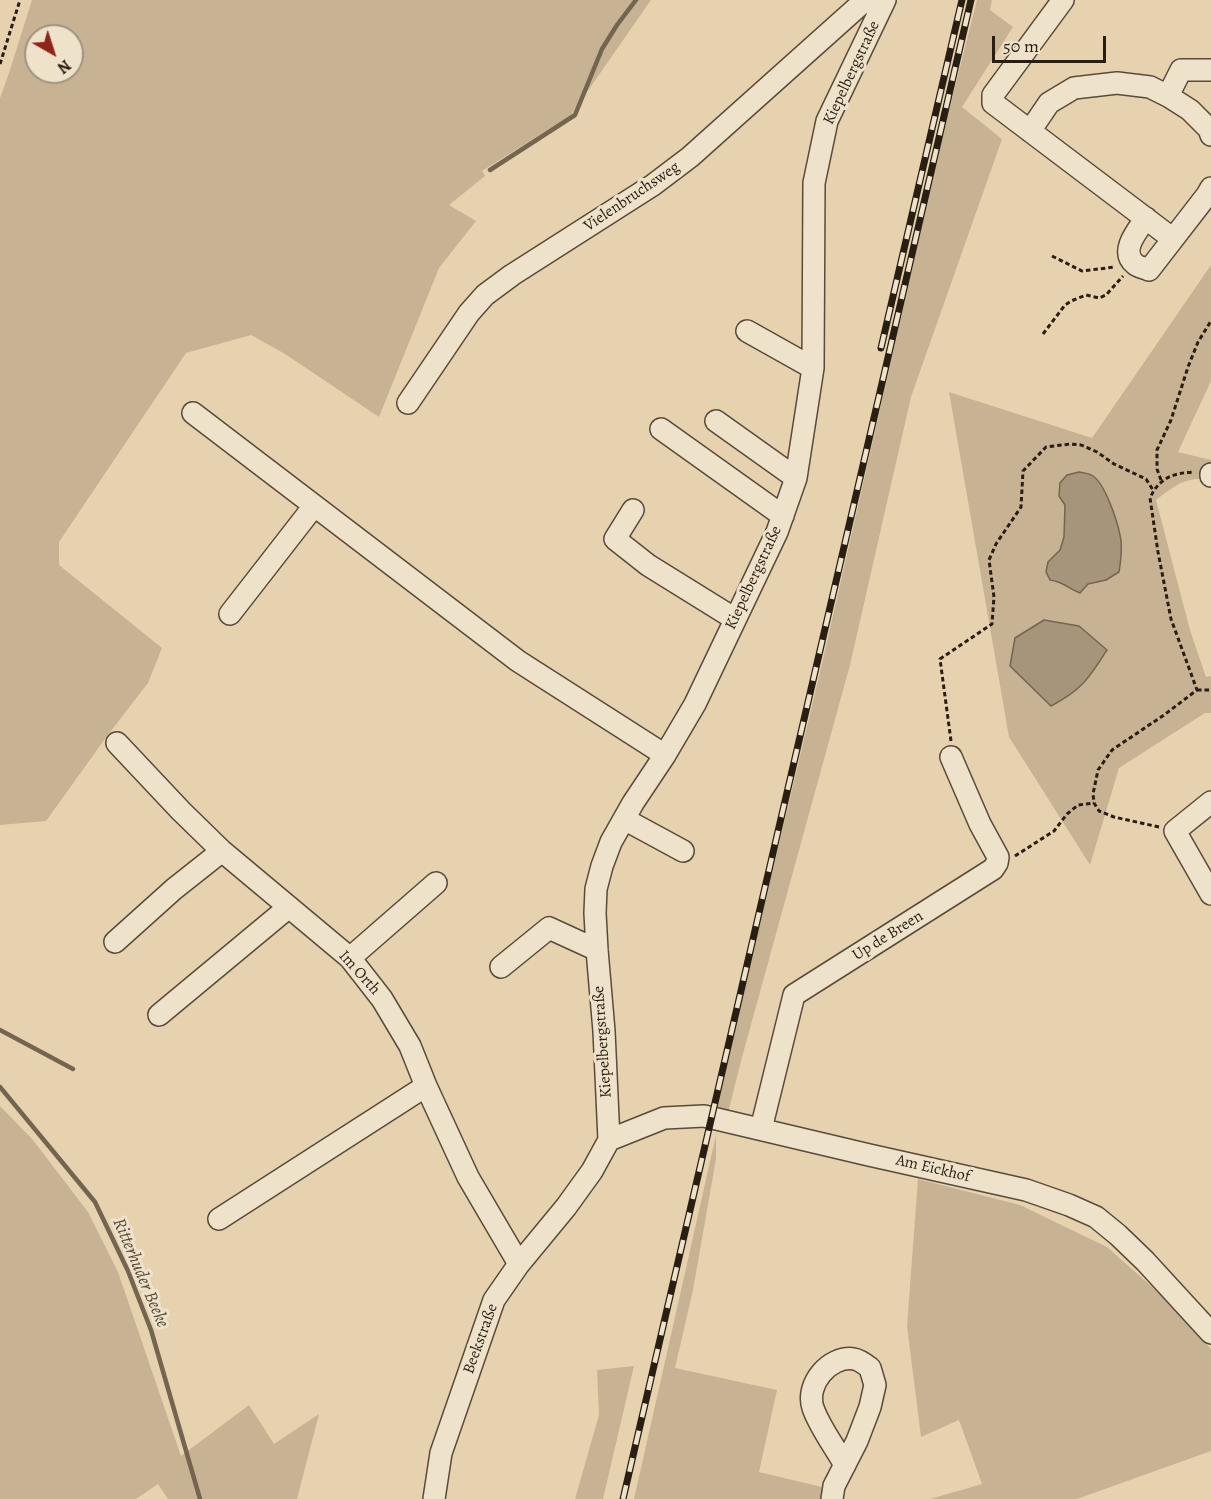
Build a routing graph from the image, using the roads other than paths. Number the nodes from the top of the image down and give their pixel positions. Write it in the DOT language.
graph roads {
  1 [pos="869,0"];
  2 [pos="885,0"];
  3 [pos="1063,0"];
  4 [pos="1211,70"];
  5 [pos="1168,96"];
  6 [pos="1030,130"];
  7 [pos="1211,135"];
  8 [pos="1211,188"];
  9 [pos="1146,218"];
  10 [pos="1173,239"];
  11 [pos="747,331"];
  12 [pos="813,368"];
  13 [pos="408,403"];
  14 [pos="193,413"];
  15 [pos="716,421"];
  16 [pos="661,429"];
  17 [pos="796,478"];
  18 [pos="314,506"];
  19 [pos="633,510"];
  20 [pos="783,516"];
  21 [pos="230,614"];
  22 [pos="735,619"];
  23 [pos="117,743"];
  24 [pos="951,746"];
  25 [pos="665,755"];
  26 [pos="1211,802"];
  27 [pos="624,819"];
  28 [pos="222,851"];
  29 [pos="682,852"];
  30 [pos="436,883"];
  31 [pos="1211,894"];
  32 [pos="289,907"];
  33 [pos="115,942"];
  34 [pos="597,950"];
  35 [pos="350,958"];
  36 [pos="501,967"];
  37 [pos="159,1015"];
  38 [pos="426,1086"];
  39 [pos="761,1129"];
  40 [pos="609,1140"];
  41 [pos="219,1219"];
  42 [pos="519,1264"];
  43 [pos="1211,1333"];
  44 [pos="845,1465"];
  45 [pos="434,1499"];
  46 [pos="832,1499"];
  1 -- 13 [label="street, Vielenbruchsweg"];
  2 -- 12 [label="street, Kiepelbergstraße"];
  3 -- 6 [label="street"];
  4 -- 5 [label="street"];
  5 -- 6 [label="street"];
  5 -- 7 [label="street"];
  6 -- 9 [label="street"];
  8 -- 10 [label="street"];
  9 -- 10 [label="street"];
  9 -- 10 [label="street"];
  11 -- 12 [label="street"];
  12 -- 17 [label="street, Kiepelbergstraße"];
  14 -- 18 [label="street"];
  15 -- 17 [label="street"];
  16 -- 20 [label="street"];
  17 -- 20 [label="street, Kiepelbergstraße"];
  18 -- 21 [label="street"];
  18 -- 25 [label="street"];
  19 -- 22 [label="street"];
  20 -- 22 [label="street, Kiepelbergstraße"];
  22 -- 25 [label="street, Kiepelbergstraße"];
  23 -- 28 [label="street, Im Orth"];
  24 -- 39 [label="street, Up de Breen"];
  25 -- 27 [label="street, Kiepelbergstraße"];
  26 -- 31 [label="street"];
  27 -- 29 [label="street"];
  27 -- 34 [label="street, Kiepelbergstraße"];
  28 -- 32 [label="street, Im Orth"];
  28 -- 33 [label="street"];
  30 -- 35 [label="street"];
  32 -- 35 [label="street, Im Orth"];
  32 -- 37 [label="street"];
  34 -- 36 [label="street"];
  34 -- 40 [label="street, Kiepelbergstraße"];
  35 -- 38 [label="street, Im Orth"];
  38 -- 41 [label="street"];
  38 -- 42 [label="street, Im Orth"];
  39 -- 40 [label="street, Am Eickhof"];
  39 -- 43 [label="street, Am Eickhof"];
  40 -- 42 [label="street, Beekstraße"];
  42 -- 45 [label="street, Beekstraße"];
  44 -- 46 [label="street"];
}
